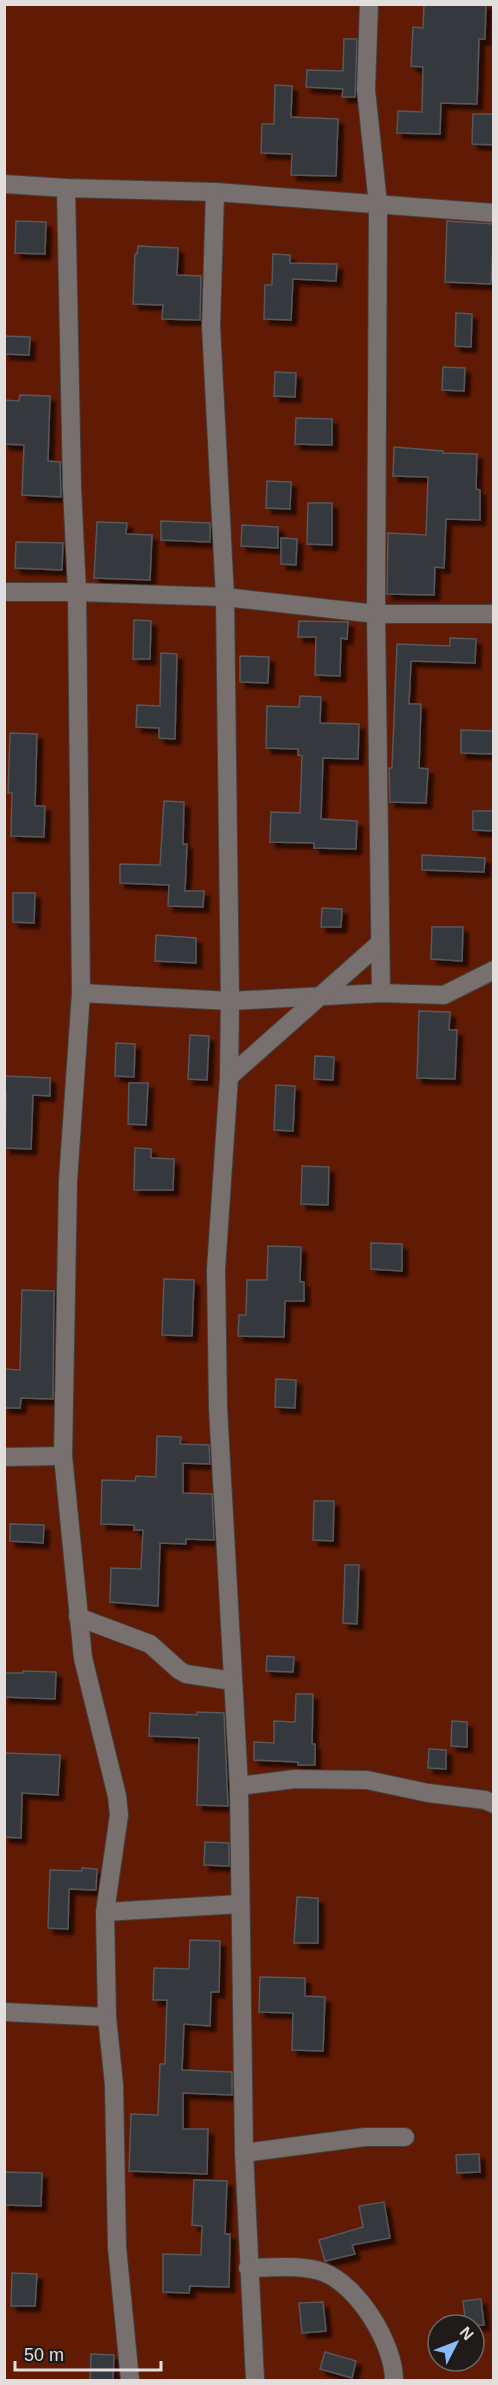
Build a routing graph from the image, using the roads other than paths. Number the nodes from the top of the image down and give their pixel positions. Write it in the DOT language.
graph roads {
  1 [pos="369,4"];
  2 [pos="4,184"];
  3 [pos="66,188"];
  4 [pos="215,192"];
  5 [pos="378,204"];
  6 [pos="494,213"];
  7 [pos="4,592"];
  8 [pos="77,592"];
  9 [pos="225,597"];
  10 [pos="376,614"];
  11 [pos="494,614"];
  12 [pos="380,943"];
  13 [pos="494,970"];
  14 [pos="81,993"];
  15 [pos="381,993"];
  16 [pos="317,997"];
  17 [pos="230,1001"];
  18 [pos="229,1077"];
  19 [pos="63,1456"];
  20 [pos="4,1457"];
  21 [pos="78,1617"];
  22 [pos="233,1681"];
  23 [pos="239,1786"];
  24 [pos="494,1804"];
  25 [pos="240,1904"];
  26 [pos="105,1912"];
  27 [pos="4,2012"];
  28 [pos="107,2017"];
  29 [pos="405,2137"];
  30 [pos="244,2152"];
  31 [pos="249,2268"];
  32 [pos="130,2380"];
  33 [pos="255,2380"];
  34 [pos="394,2380"];
  35 [pos="400,2380"];
  1 -- 5 [label="street"];
  2 -- 3 [label="street"];
  3 -- 4 [label="street"];
  3 -- 8 [label="street"];
  4 -- 5 [label="street"];
  4 -- 9 [label="street"];
  5 -- 6 [label="street"];
  5 -- 10 [label="street"];
  7 -- 8 [label="street"];
  8 -- 9 [label="street"];
  8 -- 14 [label="street"];
  9 -- 10 [label="street"];
  9 -- 17 [label="street"];
  10 -- 11 [label="street"];
  10 -- 12 [label="street"];
  12 -- 15 [label="street"];
  12 -- 16 [label="street"];
  13 -- 15 [label="street"];
  14 -- 17 [label="street"];
  14 -- 19 [label="street"];
  15 -- 16 [label="street"];
  16 -- 17 [label="street"];
  16 -- 18 [label="street"];
  17 -- 18 [label="street"];
  18 -- 22 [label="street"];
  19 -- 20 [label="street"];
  19 -- 21 [label="street"];
  21 -- 22 [label="street"];
  21 -- 26 [label="street"];
  22 -- 23 [label="street"];
  23 -- 24 [label="street"];
  23 -- 25 [label="street"];
  25 -- 26 [label="street"];
  25 -- 30 [label="street"];
  26 -- 28 [label="street"];
  27 -- 28 [label="street"];
  28 -- 32 [label="street"];
  29 -- 30 [label="street"];
  30 -- 31 [label="street"];
  31 -- 33 [label="street"];
  31 -- 34 [label="street"];
  34 -- 35 [label="street"];
}
